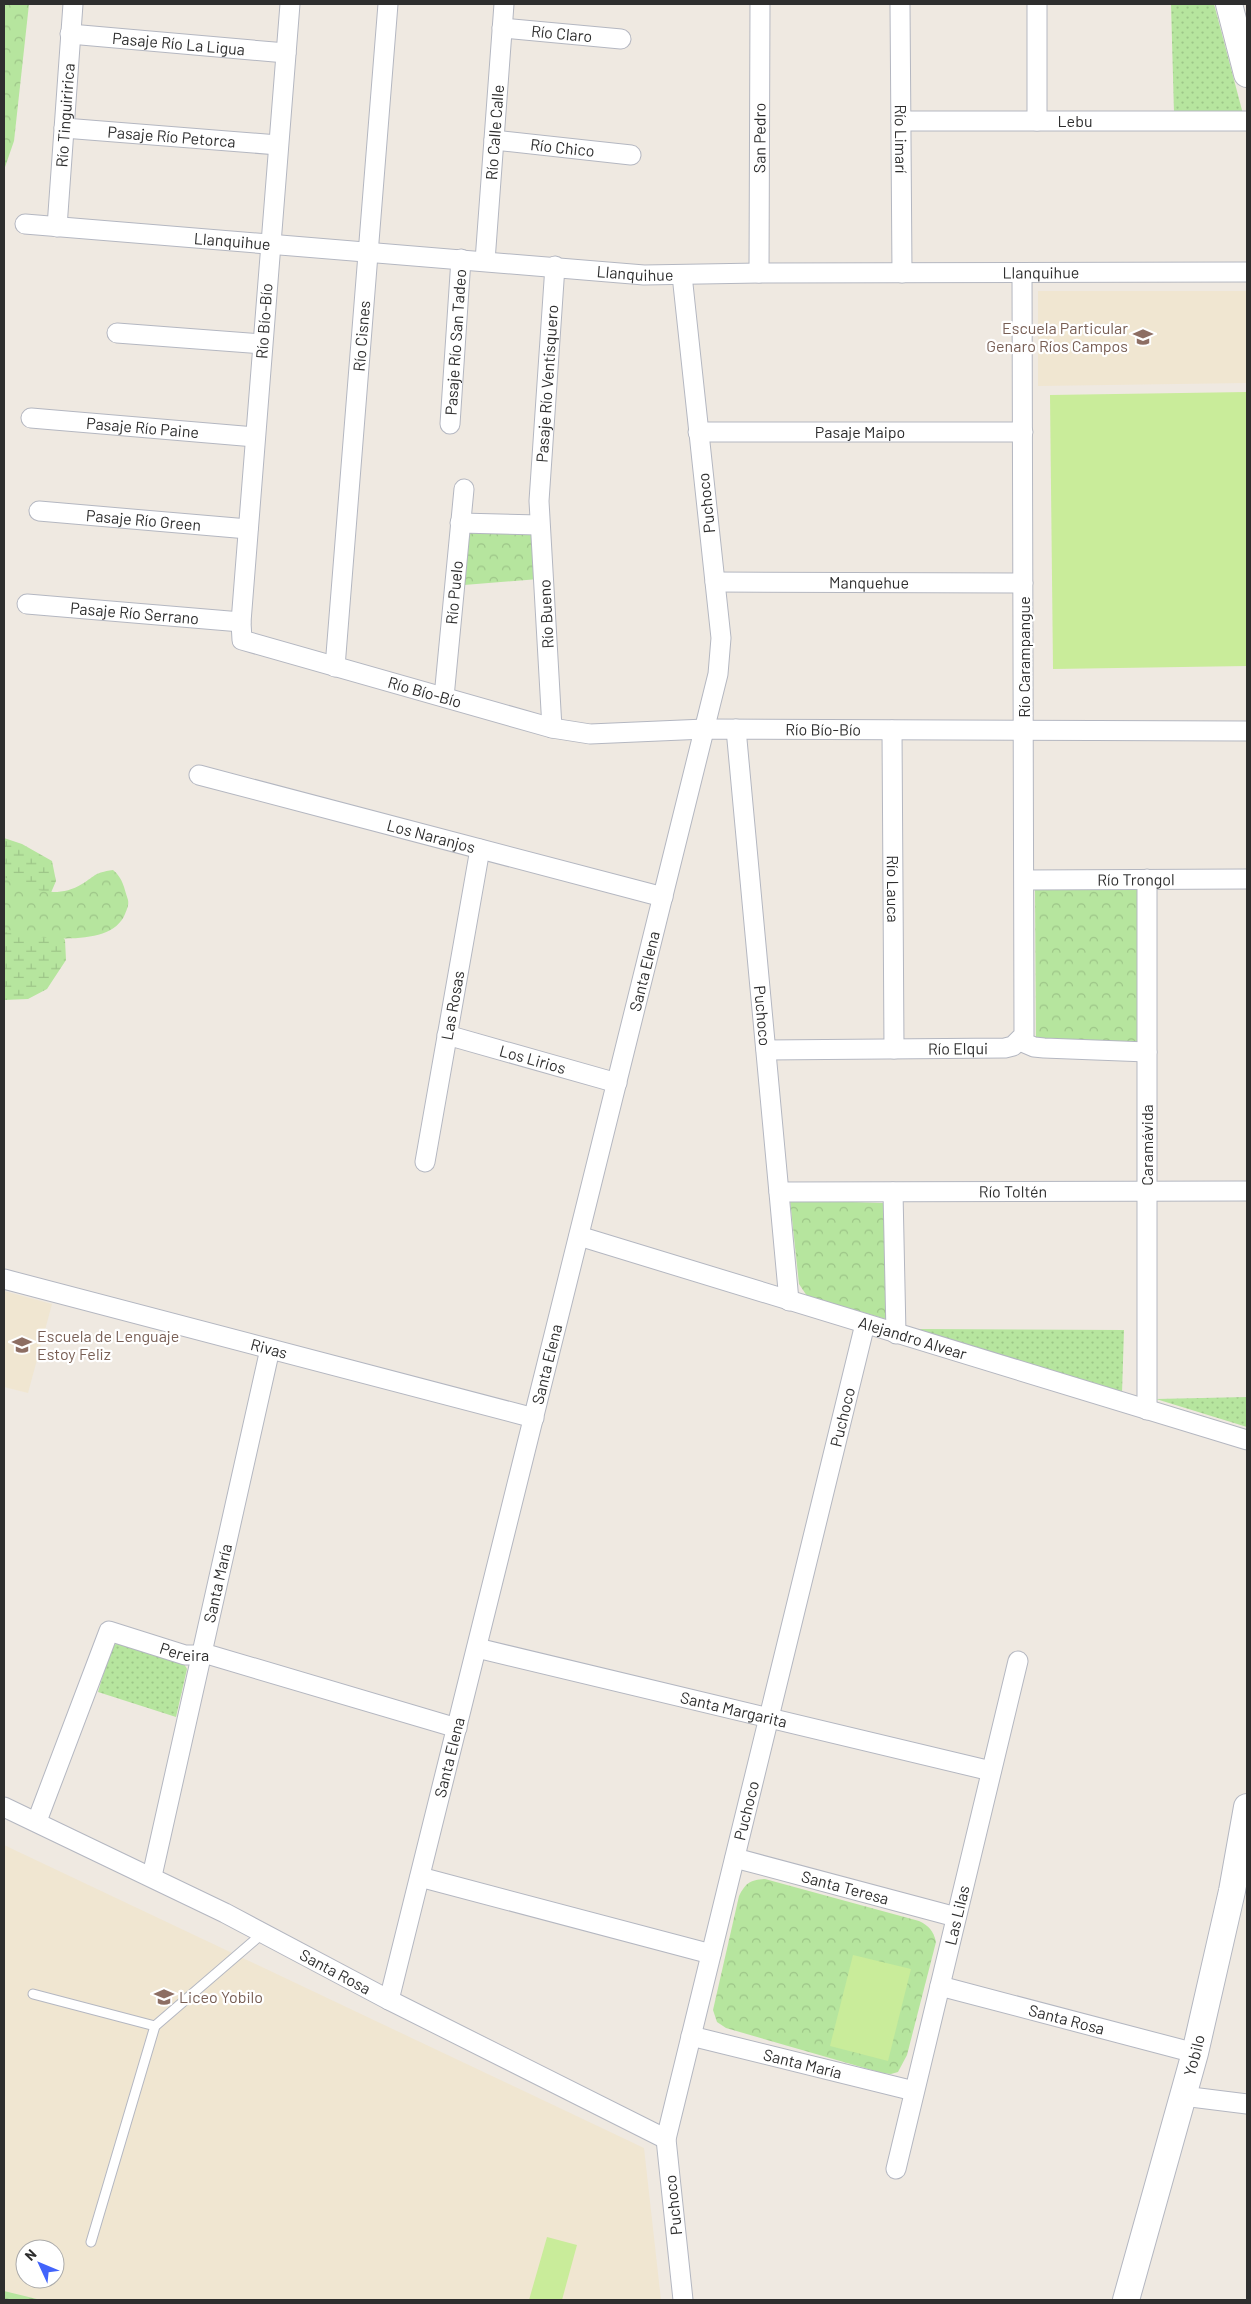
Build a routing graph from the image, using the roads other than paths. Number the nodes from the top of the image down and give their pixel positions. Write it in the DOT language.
graph roads {
  1 [pos="73,4"];
  2 [pos="290,4"];
  3 [pos="388,4"];
  4 [pos="504,4"];
  5 [pos="760,4"];
  6 [pos="900,4"];
  7 [pos="1037,4"];
  8 [pos="1237,16"];
  9 [pos="502,28"];
  10 [pos="70,34"];
  11 [pos="622,40"];
  12 [pos="286,53"];
  13 [pos="1247,74"];
  14 [pos="901,121"];
  15 [pos="1036,121"];
  16 [pos="1247,121"];
  17 [pos="64,128"];
  18 [pos="494,140"];
  19 [pos="278,145"];
  20 [pos="630,155"];
  21 [pos="25,224"];
  22 [pos="57,227"];
  23 [pos="270,246"];
  24 [pos="369,251"];
  25 [pos="461,259"];
  26 [pos="485,261"];
  27 [pos="554,266"];
  28 [pos="1247,272"];
  29 [pos="759,273"];
  30 [pos="902,273"];
  31 [pos="1022,273"];
  32 [pos="682,275"];
  33 [pos="117,333"];
  34 [pos="262,344"];
  35 [pos="31,418"];
  36 [pos="450,424"];
  37 [pos="698,432"];
  38 [pos="1023,432"];
  39 [pos="255,437"];
  40 [pos="464,489"];
  41 [pos="539,501"];
  42 [pos="39,511"];
  43 [pos="460,523"];
  44 [pos="539,525"];
  45 [pos="248,529"];
  46 [pos="715,582"];
  47 [pos="1023,583"];
  48 [pos="26,604"];
  49 [pos="241,622"];
  50 [pos="335,667"];
  51 [pos="444,697"];
  52 [pos="552,728"];
  53 [pos="705,729"];
  54 [pos="736,729"];
  55 [pos="892,730"];
  56 [pos="1024,730"];
  57 [pos="1247,731"];
  58 [pos="199,775"];
  59 [pos="480,849"];
  60 [pos="1148,879"];
  61 [pos="1247,879"];
  62 [pos="1025,880"];
  63 [pos="663,897"];
  64 [pos="448,1035"];
  65 [pos="1020,1041"];
  66 [pos="894,1049"];
  67 [pos="766,1050"];
  68 [pos="1147,1052"];
  69 [pos="617,1083"];
  70 [pos="425,1162"];
  71 [pos="779,1192"];
  72 [pos="893,1192"];
  73 [pos="1148,1192"];
  74 [pos="1247,1192"];
  75 [pos="579,1236"];
  76 [pos="4,1279"];
  77 [pos="789,1301"];
  78 [pos="865,1324"];
  79 [pos="896,1334"];
  80 [pos="270,1349"];
  81 [pos="1147,1410"];
  82 [pos="534,1418"];
  83 [pos="1247,1440"];
  84 [pos="477,1648"];
  85 [pos="201,1655"];
  86 [pos="1018,1660"];
  87 [pos="769,1718"];
  88 [pos="457,1728"];
  89 [pos="991,1771"];
  90 [pos="4,1807"];
  91 [pos="1247,1807"];
  92 [pos="37,1821"];
  93 [pos="735,1858"];
  94 [pos="152,1876"];
  95 [pos="420,1877"];
  96 [pos="956,1917"];
  97 [pos="263,1933"];
  98 [pos="711,1954"];
  99 [pos="940,1986"];
  100 [pos="34,1994"];
  101 [pos="389,2000"];
  102 [pos="155,2026"];
  103 [pos="692,2036"];
  104 [pos="1195,2053"];
  105 [pos="914,2091"];
  106 [pos="1183,2096"];
  107 [pos="1247,2104"];
  108 [pos="666,2139"];
  109 [pos="896,2168"];
  110 [pos="91,2242"];
  111 [pos="682,2300"];
  112 [pos="1126,2300"];
  1 -- 10 [label="street, Río Tinguiririca"];
  2 -- 12 [label="street, Río Bío-Bío"];
  3 -- 24 [label="street, Río Cisnes"];
  4 -- 9 [label="street, Río Calle Calle"];
  5 -- 29 [label="street, San Pedro"];
  6 -- 14 [label="street, Río Limarí"];
  7 -- 15 [label="street"];
  8 -- 13 [label="main road"];
  9 -- 11 [label="street, Río Claro"];
  9 -- 18 [label="street, Río Calle Calle"];
  10 -- 12 [label="street, Pasaje Río La Ligua"];
  10 -- 17 [label="street, Río Tinguiririca"];
  12 -- 19 [label="street, Río Bío-Bío"];
  14 -- 15 [label="street, Lebu"];
  14 -- 30 [label="street, Río Limarí"];
  15 -- 16 [label="street, Lebu"];
  17 -- 19 [label="street, Pasaje Río Petorca"];
  17 -- 22 [label="street, Río Tinguiririca"];
  18 -- 20 [label="street, Río Chico"];
  18 -- 26 [label="street, Río Calle Calle"];
  19 -- 23 [label="street, Río Bío-Bío"];
  21 -- 22 [label="street, Llanquihue"];
  22 -- 23 [label="street, Llanquihue"];
  23 -- 24 [label="street, Llanquihue"];
  23 -- 34 [label="street, Río Bío-Bío"];
  24 -- 25 [label="street, Llanquihue"];
  24 -- 50 [label="street, Río Cisnes"];
  25 -- 26 [label="street, Llanquihue"];
  25 -- 36 [label="street, Pasaje Río San Tadeo"];
  26 -- 27 [label="street, Llanquihue"];
  27 -- 32 [label="street, Llanquihue"];
  27 -- 41 [label="street, Pasaje Río Ventisquero"];
  28 -- 31 [label="street, Llanquihue"];
  29 -- 30 [label="street, Llanquihue"];
  29 -- 32 [label="street, Llanquihue"];
  30 -- 31 [label="street, Llanquihue"];
  31 -- 38 [label="street, Río Carampangue"];
  32 -- 37 [label="street, Puchoco"];
  33 -- 34 [label="street"];
  34 -- 39 [label="street, Río Bío-Bío"];
  35 -- 39 [label="street, Pasaje Río Paine"];
  37 -- 38 [label="street, Pasaje Maipo"];
  37 -- 46 [label="street, Puchoco"];
  38 -- 47 [label="street, Río Carampangue"];
  39 -- 45 [label="street, Río Bío-Bío"];
  40 -- 43 [label="street, Río Puelo"];
  41 -- 44 [label="street, Río Bueno"];
  42 -- 45 [label="street, Pasaje Río Green"];
  43 -- 44 [label="street"];
  43 -- 51 [label="street, Río Puelo"];
  44 -- 52 [label="street, Río Bueno"];
  45 -- 49 [label="street, Río Bío-Bío"];
  46 -- 47 [label="street, Manquehue"];
  46 -- 53 [label="street, Puchoco"];
  47 -- 56 [label="street, Río Carampangue"];
  48 -- 49 [label="street, Pasaje Río Serrano"];
  49 -- 50 [label="street, Río Bío-Bío"];
  50 -- 51 [label="street, Río Bío-Bío"];
  51 -- 52 [label="street, Río Bío-Bío"];
  52 -- 53 [label="street, Río Bío-Bío"];
  53 -- 54 [label="street, Río Bío-Bío"];
  53 -- 63 [label="street, Santa Elena"];
  54 -- 55 [label="street, Río Bío-Bío"];
  54 -- 67 [label="street, Puchoco"];
  55 -- 56 [label="street, Río Bío-Bío"];
  55 -- 66 [label="street, Río Lauca"];
  56 -- 57 [label="street, Río Bío-Bío"];
  56 -- 62 [label="street, Río Carampangue"];
  58 -- 59 [label="street, Los Naranjos"];
  59 -- 63 [label="street, Los Naranjos"];
  59 -- 64 [label="street, Las Rosas"];
  60 -- 61 [label="street, Río Trongol"];
  60 -- 62 [label="street, Río Trongol"];
  60 -- 68 [label="street, Caramávida"];
  62 -- 65 [label="street, Río Carampangue"];
  63 -- 69 [label="street, Santa Elena"];
  64 -- 69 [label="street, Los Lirios"];
  64 -- 70 [label="street, Las Rosas"];
  65 -- 66 [label="street, Río Elqui"];
  65 -- 68 [label="street"];
  66 -- 67 [label="street, Río Elqui"];
  67 -- 71 [label="street, Puchoco"];
  68 -- 73 [label="street, Caramávida"];
  69 -- 75 [label="street, Santa Elena"];
  71 -- 72 [label="street, Río Toltén"];
  71 -- 77 [label="street, Puchoco"];
  72 -- 73 [label="street, Río Toltén"];
  72 -- 79 [label="street"];
  73 -- 74 [label="street, Río Toltén"];
  73 -- 81 [label="street, Caramávida"];
  75 -- 77 [label="street, Alejandro Alvear"];
  75 -- 82 [label="street, Santa Elena"];
  76 -- 80 [label="street, Rivas"];
  77 -- 78 [label="street, Alejandro Alvear"];
  78 -- 79 [label="street, Alejandro Alvear"];
  78 -- 87 [label="street, Puchoco"];
  79 -- 81 [label="street, Alejandro Alvear"];
  80 -- 82 [label="street, Rivas"];
  80 -- 85 [label="street, Santa María"];
  81 -- 83 [label="street, Alejandro Alvear"];
  82 -- 84 [label="street, Santa Elena"];
  84 -- 87 [label="street, Santa Margarita"];
  84 -- 88 [label="street, Santa Elena"];
  85 -- 88 [label="street, Pereira"];
  85 -- 92 [label="street, Pereira"];
  85 -- 94 [label="street, Santa María"];
  86 -- 89 [label="street, Las Lilas"];
  87 -- 89 [label="street, Santa Margarita"];
  87 -- 93 [label="street, Puchoco"];
  88 -- 95 [label="street, Santa Elena"];
  89 -- 96 [label="street, Las Lilas"];
  90 -- 92 [label="street, Santa Rosa"];
  91 -- 104 [label="main road, Yobilo"];
  92 -- 94 [label="street, Santa Rosa"];
  93 -- 96 [label="street, Santa Teresa"];
  93 -- 98 [label="street, Puchoco"];
  94 -- 97 [label="street, Santa Rosa"];
  95 -- 98 [label="street"];
  95 -- 101 [label="street, Santa Elena"];
  96 -- 99 [label="street, Las Lilas"];
  97 -- 101 [label="street, Santa Rosa"];
  97 -- 102 [label="lane"];
  98 -- 103 [label="street, Puchoco"];
  99 -- 104 [label="street, Santa Rosa"];
  99 -- 105 [label="street, Las Lilas"];
  100 -- 102 [label="lane"];
  101 -- 108 [label="street, Santa Rosa"];
  102 -- 110 [label="lane"];
  103 -- 105 [label="street, Santa María"];
  103 -- 108 [label="street, Puchoco"];
  104 -- 106 [label="main road, Yobilo"];
  105 -- 109 [label="street, Las Lilas"];
  106 -- 107 [label="street"];
  106 -- 112 [label="main road, Yobilo"];
  108 -- 111 [label="street, Puchoco"];
}
